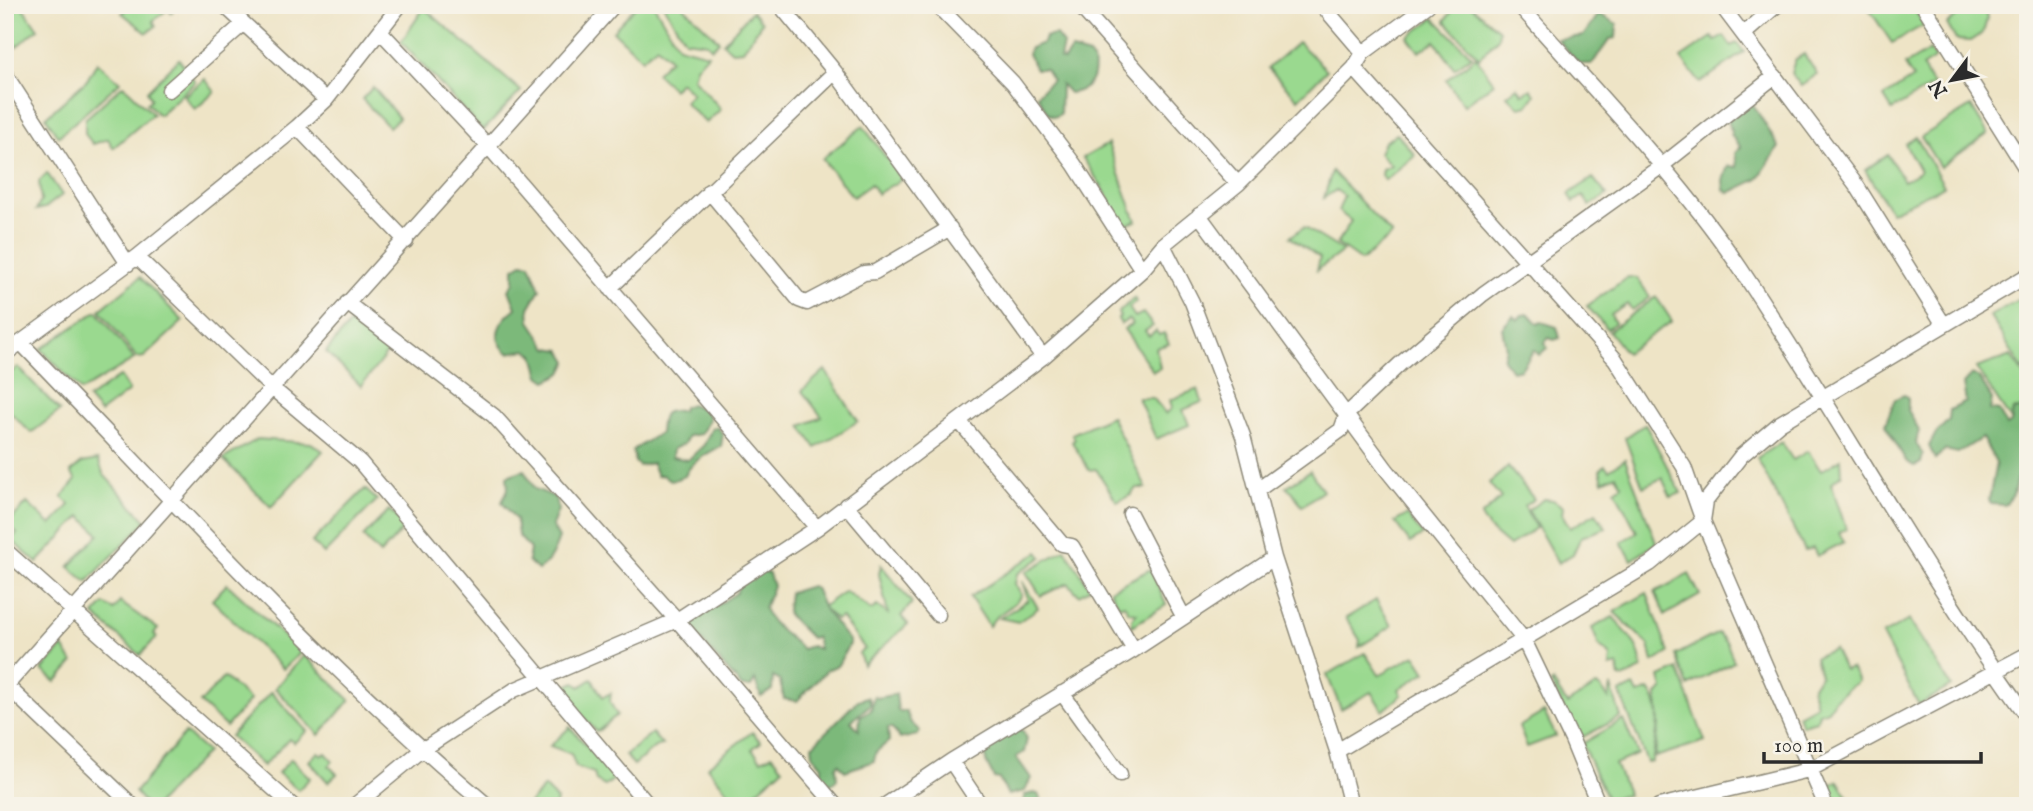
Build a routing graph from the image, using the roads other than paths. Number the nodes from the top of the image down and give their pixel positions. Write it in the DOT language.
graph roads {
  1 [pos="224,5"];
  2 [pos="400,5"];
  3 [pos="614,5"];
  4 [pos="780,5"];
  5 [pos="937,5"];
  6 [pos="1079,5"];
  7 [pos="1322,5"];
  8 [pos="1428,5"];
  9 [pos="1519,5"];
  10 [pos="1721,5"];
  11 [pos="1776,5"];
  12 [pos="1923,5"];
  13 [pos="242,24"];
  14 [pos="382,33"];
  15 [pos="1744,34"];
  16 [pos="1363,53"];
  17 [pos="1354,68"];
  18 [pos="835,72"];
  19 [pos="5,74"];
  20 [pos="1775,76"];
  21 [pos="169,90"];
  22 [pos="326,100"];
  23 [pos="298,127"];
  24 [pos="489,147"];
  25 [pos="1660,167"];
  26 [pos="2028,172"];
  27 [pos="1238,184"];
  28 [pos="709,191"];
  29 [pos="1199,215"];
  30 [pos="950,229"];
  31 [pos="406,241"];
  32 [pos="1163,245"];
  33 [pos="133,260"];
  34 [pos="1530,261"];
  35 [pos="1142,270"];
  36 [pos="2028,275"];
  37 [pos="610,288"];
  38 [pos="347,303"];
  39 [pos="1944,325"];
  40 [pos="21,343"];
  41 [pos="5,355"];
  42 [pos="1043,357"];
  43 [pos="272,388"];
  44 [pos="1824,400"];
  45 [pos="1346,414"];
  46 [pos="959,421"];
  47 [pos="1259,489"];
  48 [pos="174,501"];
  49 [pos="846,505"];
  50 [pos="1130,514"];
  51 [pos="1703,521"];
  52 [pos="817,528"];
  53 [pos="5,550"];
  54 [pos="1274,558"];
  55 [pos="74,610"];
  56 [pos="938,615"];
  57 [pos="1183,616"];
  58 [pos="677,620"];
  59 [pos="1524,640"];
  60 [pos="1134,650"];
  61 [pos="2028,654"];
  62 [pos="1995,672"];
  63 [pos="543,680"];
  64 [pos="6,686"];
  65 [pos="1062,694"];
  66 [pos="2028,718"];
  67 [pos="422,750"];
  68 [pos="1337,751"];
  69 [pos="951,761"];
  70 [pos="1809,770"];
  71 [pos="1120,774"];
  72 [pos="134,806"];
  73 [pos="293,806"];
  74 [pos="354,806"];
  75 [pos="488,806"];
  76 [pos="649,806"];
  77 [pos="836,806"];
  78 [pos="884,806"];
  79 [pos="981,806"];
  80 [pos="1351,806"];
  81 [pos="1599,806"];
  82 [pos="1659,806"];
  83 [pos="1826,806"];
  1 -- 13 [label="street"];
  2 -- 14 [label="street"];
  3 -- 24 [label="street"];
  4 -- 18 [label="street"];
  5 -- 35 [label="street"];
  6 -- 27 [label="street"];
  7 -- 16 [label="street"];
  8 -- 16 [label="street"];
  9 -- 25 [label="street"];
  10 -- 15 [label="street"];
  11 -- 15 [label="street"];
  12 -- 26 [label="street"];
  13 -- 21 [label="street"];
  13 -- 22 [label="street"];
  14 -- 22 [label="street"];
  14 -- 24 [label="street"];
  15 -- 20 [label="street"];
  16 -- 17 [label="street"];
  17 -- 27 [label="street"];
  17 -- 34 [label="street"];
  18 -- 28 [label="street"];
  18 -- 30 [label="street"];
  19 -- 33 [label="street"];
  20 -- 25 [label="street"];
  20 -- 39 [label="street"];
  22 -- 23 [label="street"];
  23 -- 31 [label="street"];
  23 -- 33 [label="street"];
  24 -- 31 [label="street"];
  24 -- 37 [label="street"];
  25 -- 34 [label="street"];
  25 -- 44 [label="street"];
  27 -- 29 [label="street"];
  28 -- 30 [label="street"];
  28 -- 37 [label="street"];
  29 -- 32 [label="street"];
  29 -- 45 [label="street"];
  30 -- 42 [label="street"];
  31 -- 38 [label="street"];
  32 -- 35 [label="street"];
  32 -- 47 [label="street"];
  33 -- 40 [label="street"];
  33 -- 43 [label="street"];
  34 -- 45 [label="street"];
  34 -- 51 [label="street"];
  35 -- 42 [label="street"];
  36 -- 39 [label="street"];
  37 -- 52 [label="street"];
  38 -- 43 [label="street"];
  38 -- 58 [label="street"];
  39 -- 44 [label="street"];
  40 -- 41 [label="street"];
  40 -- 48 [label="street"];
  42 -- 46 [label="street"];
  43 -- 48 [label="street"];
  43 -- 63 [label="street"];
  44 -- 51 [label="street"];
  44 -- 62 [label="street"];
  45 -- 47 [label="street"];
  45 -- 59 [label="street"];
  46 -- 49 [label="street"];
  46 -- 60 [label="street"];
  47 -- 54 [label="street"];
  48 -- 55 [label="street"];
  48 -- 67 [label="street"];
  49 -- 52 [label="street"];
  49 -- 56 [label="street"];
  50 -- 57 [label="street"];
  51 -- 59 [label="street"];
  51 -- 70 [label="street"];
  52 -- 58 [label="street"];
  53 -- 55 [label="street"];
  54 -- 57 [label="street"];
  54 -- 68 [label="street"];
  55 -- 64 [label="street"];
  55 -- 73 [label="street"];
  57 -- 60 [label="street"];
  58 -- 63 [label="street"];
  58 -- 77 [label="street"];
  59 -- 68 [label="street"];
  59 -- 81 [label="street"];
  60 -- 65 [label="street"];
  61 -- 62 [label="street"];
  62 -- 66 [label="street"];
  62 -- 70 [label="street"];
  63 -- 67 [label="street"];
  63 -- 76 [label="street"];
  64 -- 72 [label="street"];
  65 -- 69 [label="street"];
  65 -- 71 [label="street"];
  67 -- 74 [label="street"];
  67 -- 75 [label="street"];
  68 -- 80 [label="street"];
  69 -- 78 [label="street"];
  69 -- 79 [label="street"];
  70 -- 82 [label="street"];
  70 -- 83 [label="street"];
}
